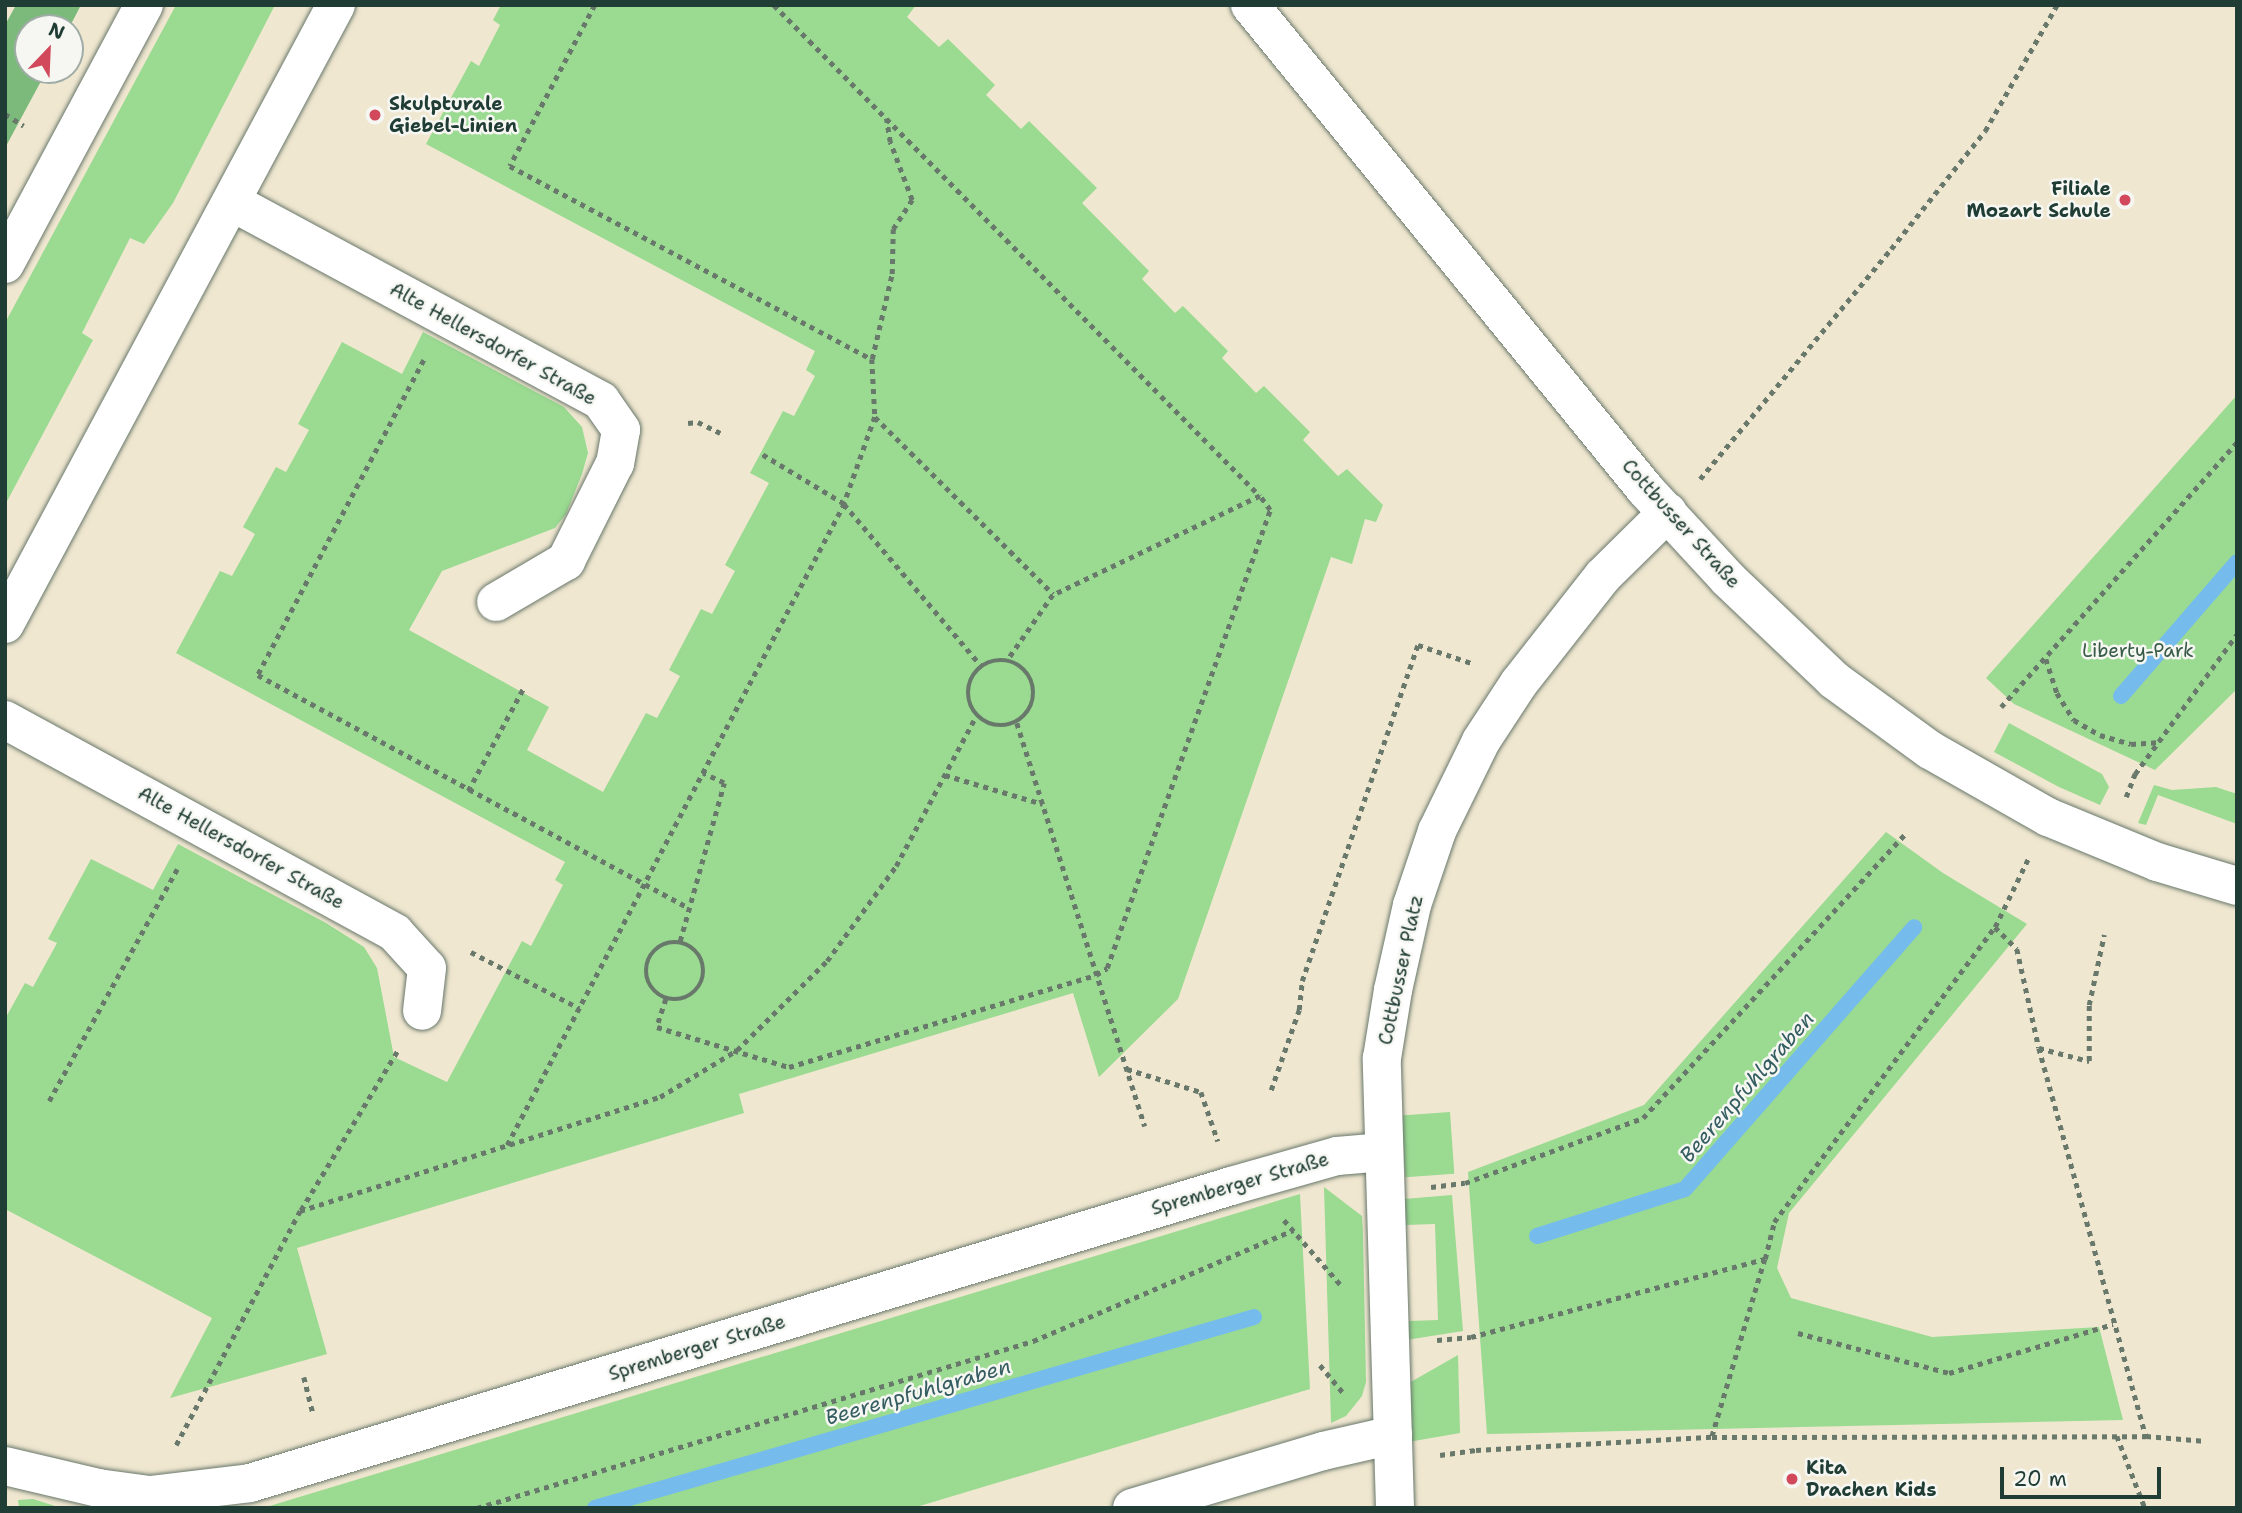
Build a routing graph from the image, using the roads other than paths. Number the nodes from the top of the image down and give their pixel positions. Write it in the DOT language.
graph roads {
  1 [pos="144,5"];
  2 [pos="336,5"];
  3 [pos="1250,5"];
  4 [pos="232,202"];
  5 [pos="5,264"];
  6 [pos="1668,512"];
  7 [pos="496,602"];
  8 [pos="5,624"];
  9 [pos="5,720"];
  10 [pos="2237,886"];
  11 [pos="422,1011"];
  12 [pos="1384,1152"];
  13 [pos="1393,1435"];
  14 [pos="5,1466"];
  15 [pos="1132,1508"];
  16 [pos="1395,1508"];
  1 -- 5 [label="street"];
  2 -- 4 [label="street"];
  3 -- 6 [label="street, Cottbusser Straße"];
  4 -- 7 [label="street, Alte Hellersdorfer Straße"];
  4 -- 8 [label="street"];
  6 -- 10 [label="street, Cottbusser Straße"];
  6 -- 12 [label="street, Cottbusser Platz"];
  9 -- 11 [label="street, Alte Hellersdorfer Straße"];
  12 -- 13 [label="street, Cottbusser Platz"];
  12 -- 14 [label="street, Spremberger Straße"];
  13 -- 15 [label="street"];
  13 -- 16 [label="street, Cottbusser Platz"];
}
